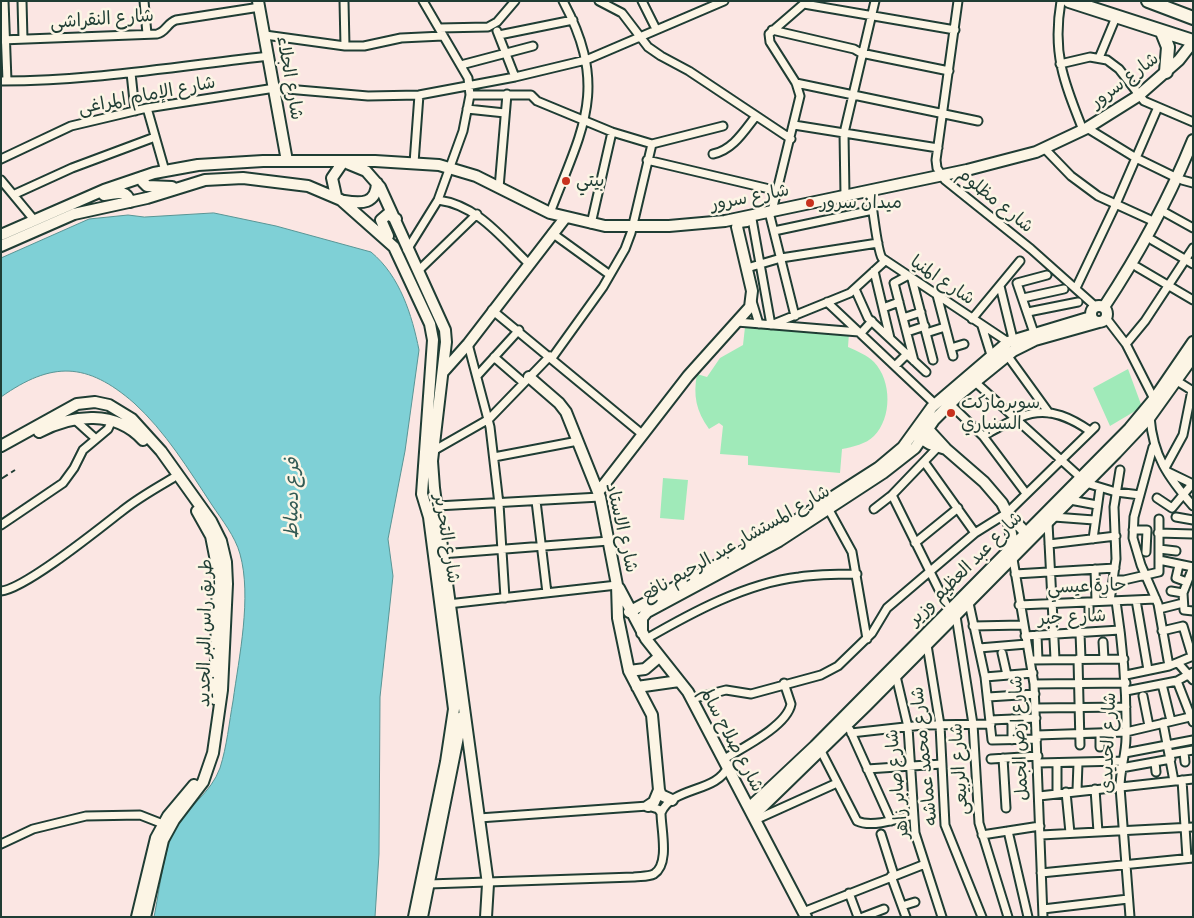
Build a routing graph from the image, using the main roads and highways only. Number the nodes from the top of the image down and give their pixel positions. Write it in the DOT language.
graph roads {
  1 [pos="1070,1"];
  2 [pos="1155,3"];
  3 [pos="1089,5"];
  4 [pos="1193,18"];
  5 [pos="1162,32"];
  6 [pos="1193,41"];
  7 [pos="1166,72"];
  1 -- 3 [label="highway"];
  2 -- 4 [label="highway"];
  3 -- 5 [label="highway"];
  5 -- 6 [label="highway"];
  5 -- 7 [label="highway"];
}
